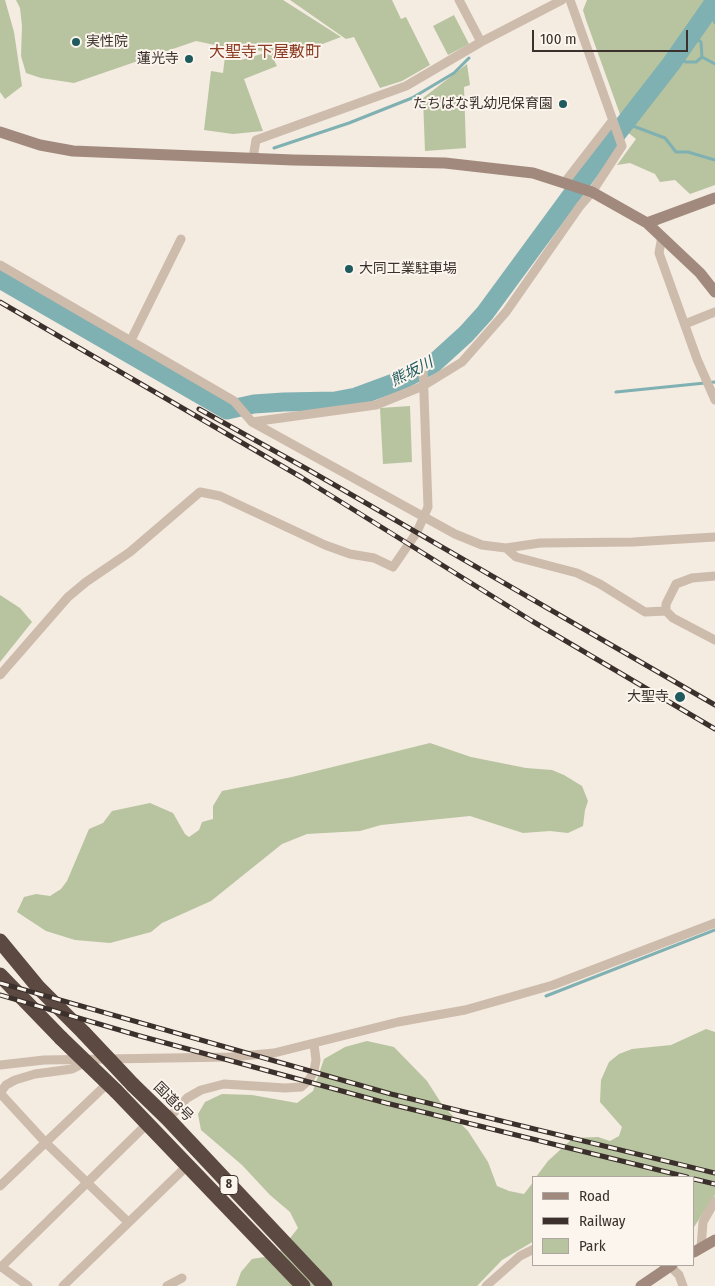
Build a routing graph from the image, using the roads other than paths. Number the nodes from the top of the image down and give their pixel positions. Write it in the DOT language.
graph roads {
  1 [pos="459,0"];
  2 [pos="562,0"];
  3 [pos="570,0"];
  4 [pos="481,42"];
  5 [pos="614,122"];
  6 [pos="0,132"];
  7 [pos="253,158"];
  8 [pos="567,182"];
  9 [pos="592,192"];
  10 [pos="715,198"];
  11 [pos="647,224"];
  12 [pos="662,236"];
  13 [pos="181,239"];
  14 [pos="0,265"];
  15 [pos="715,292"];
  16 [pos="715,312"];
  17 [pos="685,324"];
  18 [pos="130,340"];
  19 [pos="423,366"];
  20 [pos="423,386"];
  21 [pos="715,400"];
  22 [pos="250,419"];
  23 [pos="424,515"];
  24 [pos="715,537"];
  25 [pos="506,548"];
  26 [pos="715,576"];
  27 [pos="666,611"];
  28 [pos="715,640"];
  29 [pos="0,675"];
  30 [pos="715,923"];
  31 [pos="0,940"];
  32 [pos="0,975"];
  33 [pos="314,1044"];
  34 [pos="89,1061"];
  35 [pos="0,1065"];
  36 [pos="112,1087"];
  37 [pos="0,1093"];
  38 [pos="168,1119"];
  39 [pos="148,1123"];
  40 [pos="45,1142"];
  41 [pos="189,1164"];
  42 [pos="89,1182"];
  43 [pos="1,1184"];
  44 [pos="715,1201"];
  45 [pos="128,1222"];
  46 [pos="715,1240"];
  47 [pos="532,1250"];
  48 [pos="697,1250"];
  49 [pos="0,1266"];
  50 [pos="668,1266"];
  51 [pos="670,1266"];
  52 [pos="182,1278"];
  53 [pos="28,1286"];
  54 [pos="63,1286"];
  55 [pos="167,1286"];
  56 [pos="303,1286"];
  57 [pos="325,1286"];
  58 [pos="486,1286"];
  59 [pos="641,1286"];
  60 [pos="683,1286"];
  1 -- 4 [label="street"];
  2 -- 4 [label="street"];
  3 -- 5 [label="street"];
  4 -- 7 [label="street"];
  5 -- 8 [label="street"];
  5 -- 9 [label="street"];
  6 -- 7 [label="street"];
  7 -- 8 [label="street"];
  8 -- 9 [label="street"];
  9 -- 11 [label="street"];
  9 -- 20 [label="street"];
  10 -- 11 [label="street"];
  11 -- 12 [label="street"];
  12 -- 15 [label="street"];
  12 -- 17 [label="street"];
  13 -- 18 [label="street"];
  14 -- 18 [label="street"];
  16 -- 17 [label="street"];
  17 -- 21 [label="street"];
  18 -- 22 [label="street"];
  19 -- 20 [label="street"];
  20 -- 22 [label="street"];
  20 -- 23 [label="street"];
  22 -- 23 [label="street"];
  23 -- 25 [label="street"];
  23 -- 29 [label="street"];
  24 -- 25 [label="street"];
  25 -- 27 [label="street"];
  26 -- 27 [label="street"];
  27 -- 28 [label="street"];
  30 -- 33 [label="street"];
  31 -- 38 [label="highway, 国道8号 / 8, bridge"];
  32 -- 36 [label="highway, 8, bridge"];
  33 -- 34 [label="street"];
  33 -- 38 [label="street"];
  34 -- 35 [label="street"];
  34 -- 37 [label="street"];
  36 -- 39 [label="highway, 8"];
  36 -- 40 [label="street"];
  37 -- 40 [label="street"];
  38 -- 57 [label="highway, 国道8号 / 8"];
  39 -- 41 [label="highway, 8"];
  39 -- 42 [label="street"];
  40 -- 42 [label="street"];
  40 -- 43 [label="street"];
  41 -- 45 [label="street"];
  41 -- 56 [label="highway, 8"];
  42 -- 45 [label="street"];
  42 -- 49 [label="street"];
  44 -- 48 [label="street"];
  45 -- 54 [label="street"];
  46 -- 48 [label="street"];
  47 -- 58 [label="street"];
  49 -- 53 [label="street"];
  50 -- 59 [label="street"];
  51 -- 60 [label="street"];
  52 -- 55 [label="street"];
}
